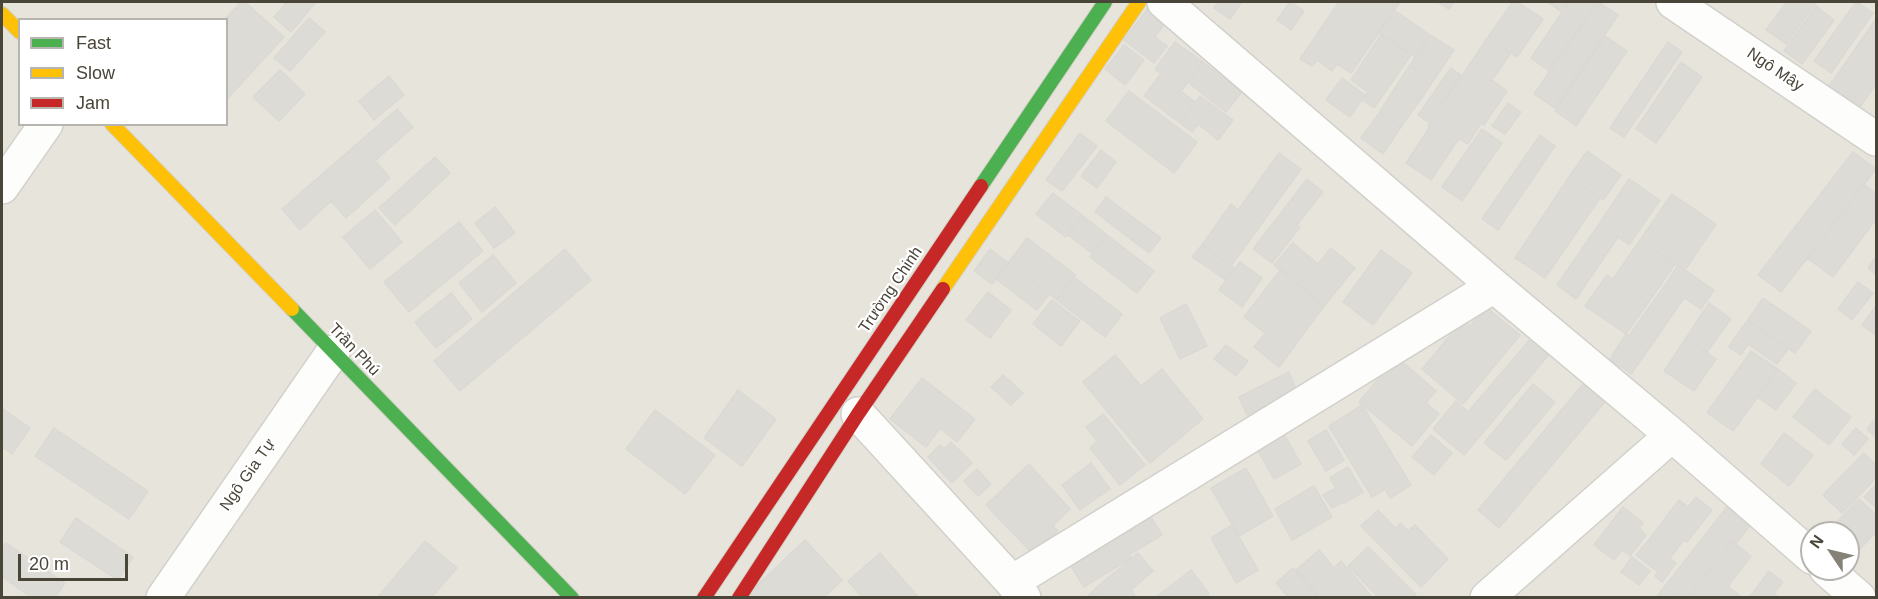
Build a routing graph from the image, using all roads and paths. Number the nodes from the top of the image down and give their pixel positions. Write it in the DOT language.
graph roads {
  1 [pos="1105,2"];
  2 [pos="1139,2"];
  3 [pos="1164,2"];
  4 [pos="1692,7"];
  5 [pos="2,14"];
  6 [pos="18,30"];
  7 [pos="45,126"];
  8 [pos="114,126"];
  9 [pos="1876,139"];
  10 [pos="2,188"];
  11 [pos="1494,286"];
  12 [pos="333,352"];
  13 [pos="858,414"];
  14 [pos="1672,435"];
  15 [pos="1800,547"];
  16 [pos="1840,581"];
  17 [pos="1018,590"];
  18 [pos="163,597"];
  19 [pos="572,597"];
  20 [pos="704,597"];
  21 [pos="739,597"];
  22 [pos="1486,597"];
  23 [pos="1859,597"];
  1 -- 20 [label="street, Trường Chinh"];
  2 -- 13 [label="street"];
  3 -- 11 [label="street"];
  4 -- 9 [label="street, Ngô Mây"];
  5 -- 6 [label="street"];
  7 -- 10 [label="street"];
  8 -- 12 [label="street, Trần Phú"];
  11 -- 14 [label="street"];
  11 -- 17 [label="street"];
  12 -- 18 [label="street, Ngô Gia Tự"];
  12 -- 19 [label="street, Trần Phú"];
  13 -- 17 [label="street"];
  13 -- 21 [label="street"];
  14 -- 15 [label="street"];
  14 -- 22 [label="street"];
  16 -- 23 [label="street"];
}
